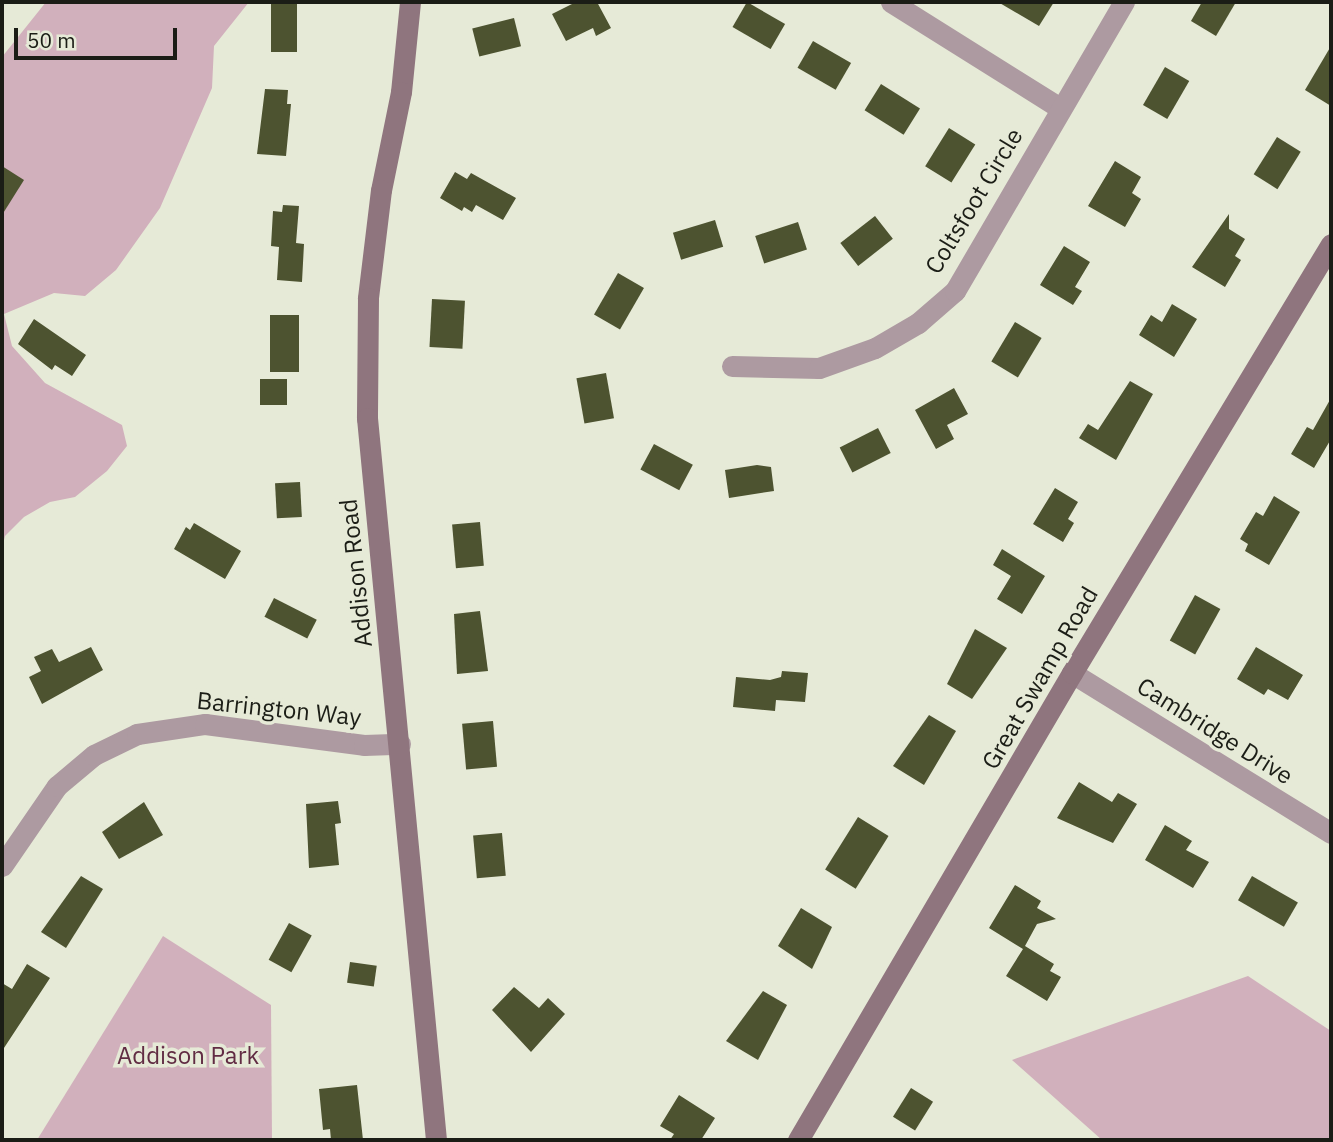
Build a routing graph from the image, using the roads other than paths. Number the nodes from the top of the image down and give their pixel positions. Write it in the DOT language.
graph roads {
  1 [pos="410,2"];
  2 [pos="891,2"];
  3 [pos="1124,2"];
  4 [pos="1060,107"];
  5 [pos="1331,244"];
  6 [pos="732,366"];
  7 [pos="1072,673"];
  8 [pos="400,744"];
  9 [pos="1331,833"];
  10 [pos="2,866"];
  11 [pos="436,1140"];
  12 [pos="798,1140"];
  1 -- 8 [label="main road, Addison Road"];
  2 -- 4 [label="street"];
  3 -- 4 [label="street, Coltsfoot Circle"];
  4 -- 6 [label="street, Coltsfoot Circle"];
  5 -- 7 [label="main road, Great Swamp Road"];
  7 -- 9 [label="street, Cambridge Drive"];
  7 -- 12 [label="main road, Great Swamp Road"];
  8 -- 10 [label="street, Barrington Way"];
  8 -- 11 [label="main road, Addison Road"];
}
